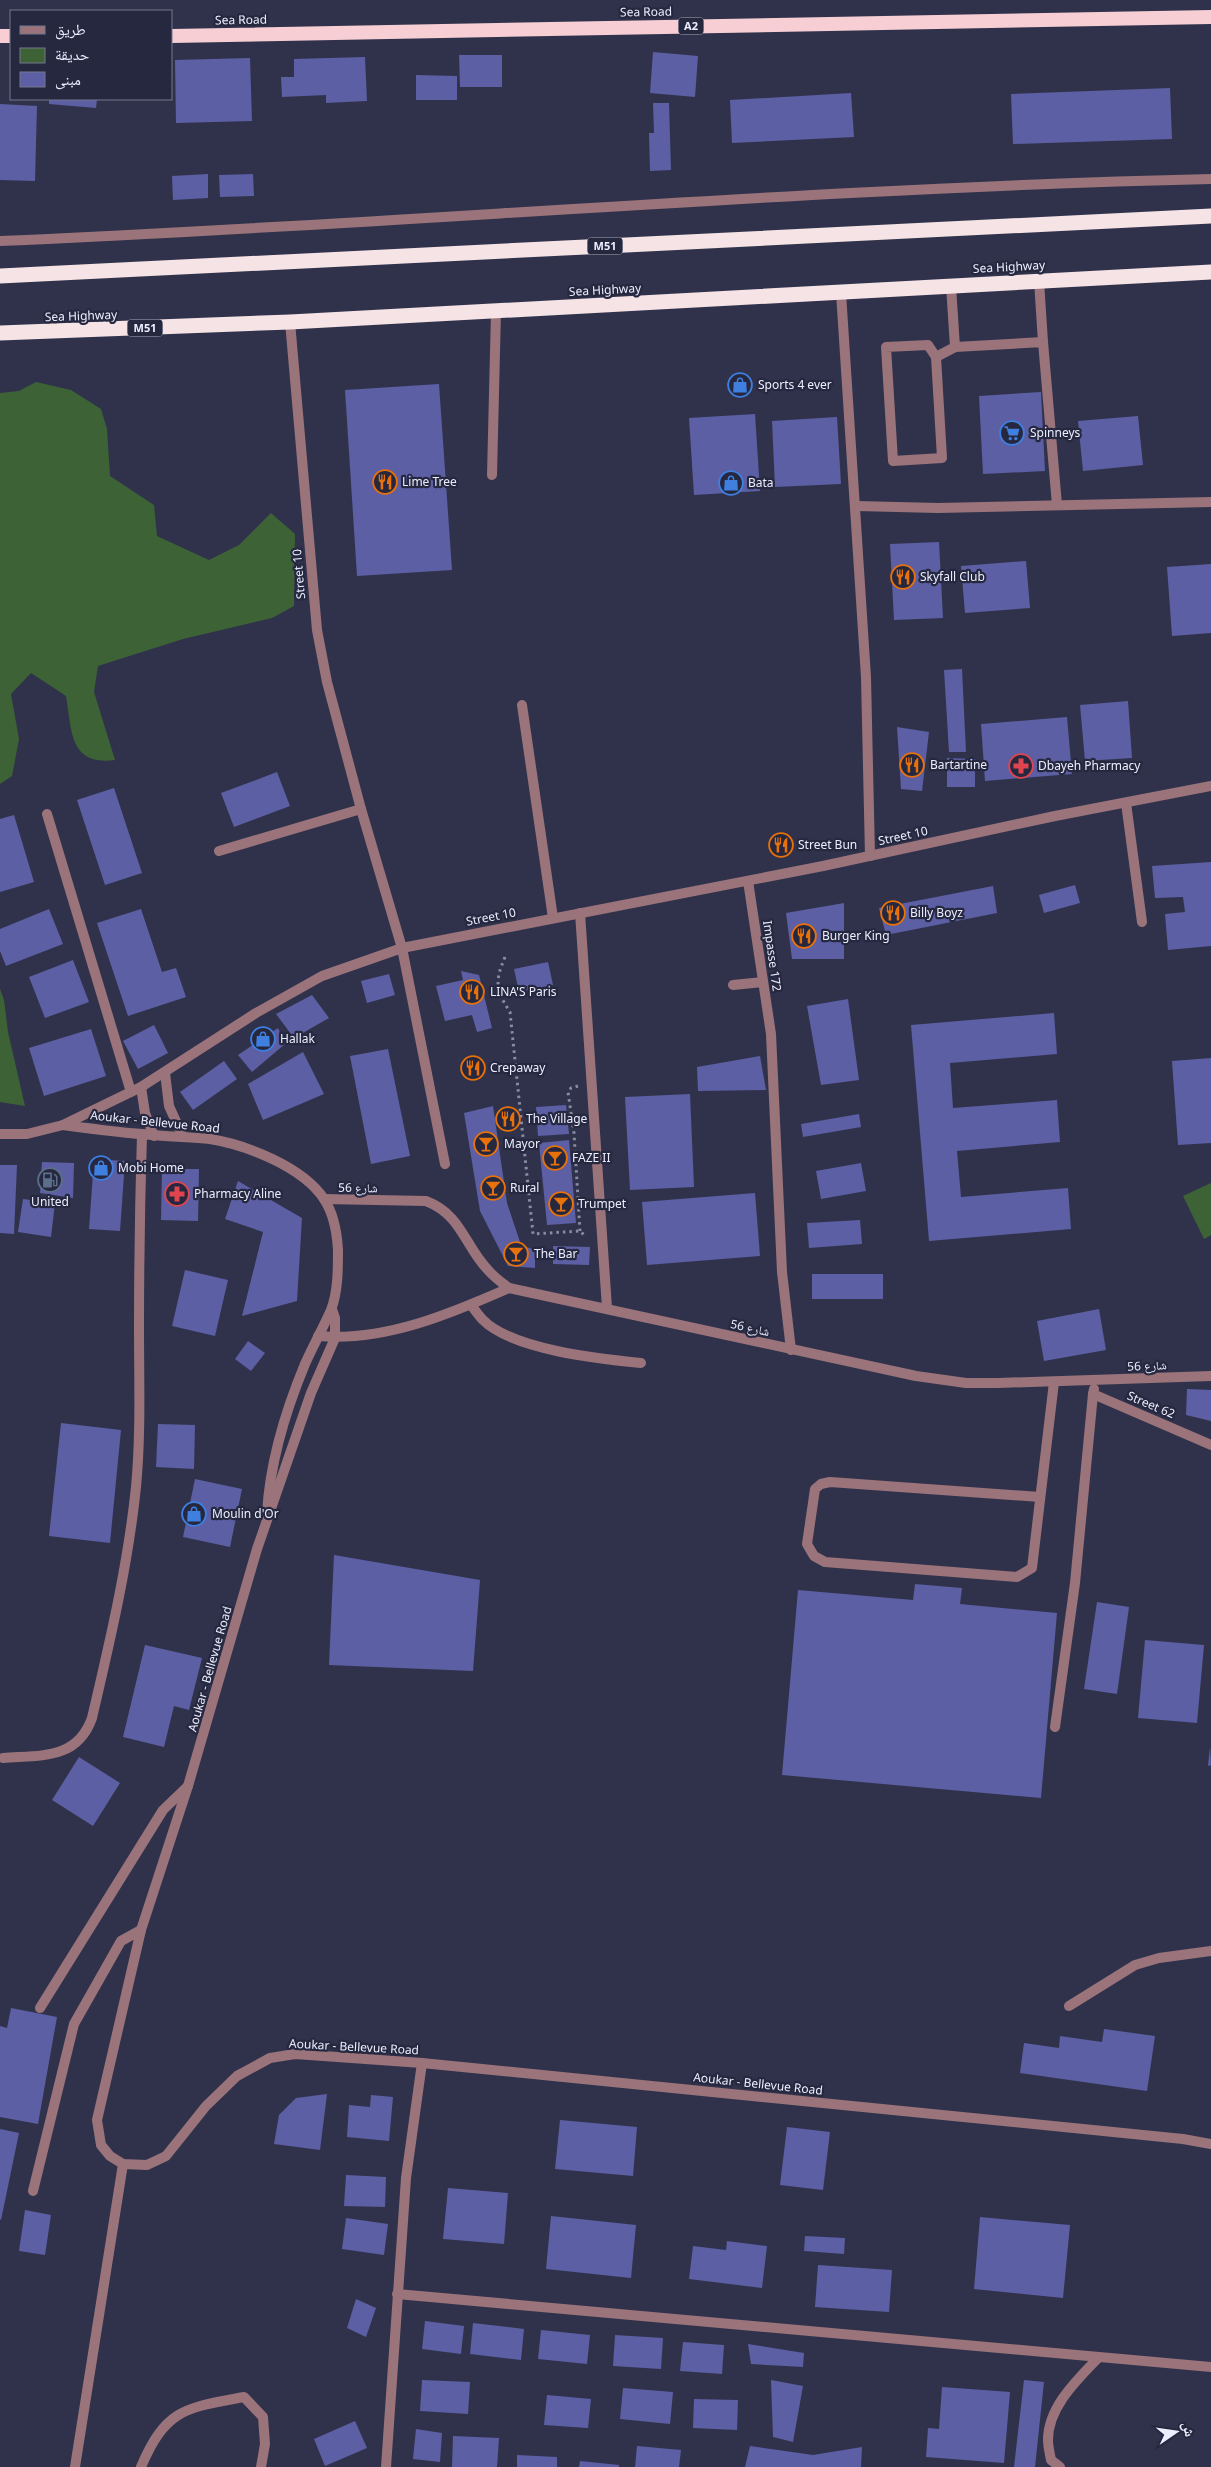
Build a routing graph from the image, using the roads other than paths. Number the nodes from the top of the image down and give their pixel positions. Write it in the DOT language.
graph roads {
  1 [pos="1211,18"];
  2 [pos="172,36"];
  3 [pos="1211,179"];
  4 [pos="1211,216"];
  5 [pos="0,241"];
  6 [pos="1211,272"];
  7 [pos="0,276"];
  8 [pos="1039,281"];
  9 [pos="950,286"];
  10 [pos="841,293"];
  11 [pos="496,311"];
  12 [pos="290,322"];
  13 [pos="0,333"];
  14 [pos="1043,342"];
  15 [pos="955,347"];
  16 [pos="936,357"];
  17 [pos="492,474"];
  18 [pos="1211,502"];
  19 [pos="1057,505"];
  20 [pos="856,506"];
  21 [pos="522,705"];
  22 [pos="1211,786"];
  23 [pos="1126,803"];
  24 [pos="361,809"];
  25 [pos="47,814"];
  26 [pos="219,851"];
  27 [pos="870,856"];
  28 [pos="748,881"];
  29 [pos="580,913"];
  30 [pos="553,918"];
  31 [pos="1142,922"];
  32 [pos="402,948"];
  33 [pos="763,982"];
  34 [pos="733,985"];
  35 [pos="164,1073"];
  36 [pos="141,1087"];
  37 [pos="131,1092"];
  38 [pos="63,1125"];
  39 [pos="0,1134"];
  40 [pos="142,1134"];
  41 [pos="154,1136"];
  42 [pos="183,1138"];
  43 [pos="445,1164"];
  44 [pos="324,1199"];
  45 [pos="509,1288"];
  46 [pos="471,1305"];
  47 [pos="332,1308"];
  48 [pos="607,1308"];
  49 [pos="318,1336"];
  50 [pos="335,1338"];
  51 [pos="792,1350"];
  52 [pos="641,1363"];
  53 [pos="1211,1376"];
  54 [pos="1095,1380"];
  55 [pos="1054,1382"];
  56 [pos="1093,1394"];
  57 [pos="1211,1445"];
  58 [pos="1040,1497"];
  59 [pos="266,1522"];
  60 [pos="1055,1727"];
  61 [pos="3,1758"];
  62 [pos="188,1786"];
  63 [pos="141,1930"];
  64 [pos="1211,1951"];
  65 [pos="1069,2006"];
  66 [pos="40,2008"];
  67 [pos="422,2063"];
  68 [pos="1211,2144"];
  69 [pos="123,2164"];
  70 [pos="33,2191"];
  71 [pos="397,2294"];
  72 [pos="1098,2358"];
  73 [pos="1211,2367"];
  74 [pos="74,2467"];
  75 [pos="141,2467"];
  76 [pos="261,2467"];
  77 [pos="386,2467"];
  78 [pos="1060,2467"];
  1 -- 2 [label="highway, Sea Road / A2"];
  3 -- 5 [label="street"];
  4 -- 7 [label="highway, M51"];
  6 -- 8 [label="highway, Sea Highway / M51"];
  8 -- 9 [label="highway, Sea Highway / M51"];
  8 -- 14 [label="street"];
  9 -- 10 [label="highway, Sea Highway / M51"];
  9 -- 15 [label="street"];
  10 -- 11 [label="highway, Sea Highway / M51"];
  10 -- 20 [label="street"];
  11 -- 12 [label="highway, Sea Highway / M51"];
  11 -- 17 [label="street"];
  12 -- 13 [label="highway, Sea Highway / M51"];
  12 -- 24 [label="street, Street 10"];
  14 -- 15 [label="street"];
  14 -- 19 [label="street"];
  15 -- 16 [label="street"];
  16 -- 16 [label="street"];
  18 -- 19 [label="street"];
  19 -- 20 [label="street"];
  20 -- 27 [label="street"];
  21 -- 30 [label="street"];
  22 -- 23 [label="street, Street 10"];
  23 -- 27 [label="street, Street 10"];
  23 -- 31 [label="street"];
  24 -- 26 [label="street"];
  24 -- 32 [label="street, Street 10"];
  25 -- 37 [label="street"];
  27 -- 28 [label="street, Street 10"];
  28 -- 29 [label="street, Street 10"];
  28 -- 33 [label="street, Impasse 172"];
  29 -- 30 [label="street, Street 10"];
  29 -- 48 [label="street"];
  30 -- 32 [label="street, Street 10"];
  32 -- 35 [label="street"];
  32 -- 43 [label="street"];
  33 -- 34 [label="street"];
  33 -- 51 [label="street, Impasse 172"];
  35 -- 36 [label="street"];
  35 -- 42 [label="street"];
  36 -- 37 [label="street"];
  36 -- 41 [label="street"];
  37 -- 38 [label="street"];
  38 -- 39 [label="street"];
  38 -- 40 [label="street, Aoukar - Bellevue Road"];
  40 -- 41 [label="street, Aoukar - Bellevue Road"];
  40 -- 61 [label="street"];
  41 -- 42 [label="street, Aoukar - Bellevue Road"];
  42 -- 44 [label="street, Aoukar - Bellevue Road"];
  44 -- 45 [label="street, شارع 56"];
  44 -- 47 [label="street, Aoukar - Bellevue Road"];
  45 -- 46 [label="street"];
  45 -- 48 [label="street, شارع 56"];
  46 -- 50 [label="street"];
  46 -- 52 [label="street"];
  47 -- 49 [label="street, Aoukar - Bellevue Road"];
  47 -- 50 [label="street, Aoukar - Bellevue Road"];
  48 -- 51 [label="street, شارع 56"];
  49 -- 50 [label="street"];
  49 -- 59 [label="street, Aoukar - Bellevue Road"];
  50 -- 59 [label="street, Aoukar - Bellevue Road"];
  51 -- 55 [label="street, شارع 56"];
  53 -- 54 [label="street, شارع 56"];
  54 -- 55 [label="street, شارع 56"];
  54 -- 56 [label="street"];
  55 -- 58 [label="street"];
  56 -- 57 [label="street, Street 62"];
  56 -- 60 [label="street"];
  58 -- 58 [label="street"];
  59 -- 62 [label="street, Aoukar - Bellevue Road"];
  62 -- 63 [label="street, Aoukar - Bellevue Road"];
  62 -- 66 [label="street"];
  63 -- 69 [label="street, Aoukar - Bellevue Road"];
  63 -- 70 [label="street"];
  64 -- 65 [label="street"];
  67 -- 68 [label="street, Aoukar - Bellevue Road"];
  67 -- 69 [label="street, Aoukar - Bellevue Road"];
  67 -- 71 [label="street"];
  69 -- 74 [label="street"];
  71 -- 72 [label="street"];
  71 -- 77 [label="street"];
  72 -- 73 [label="street"];
  72 -- 78 [label="street"];
  75 -- 76 [label="street"];
}
